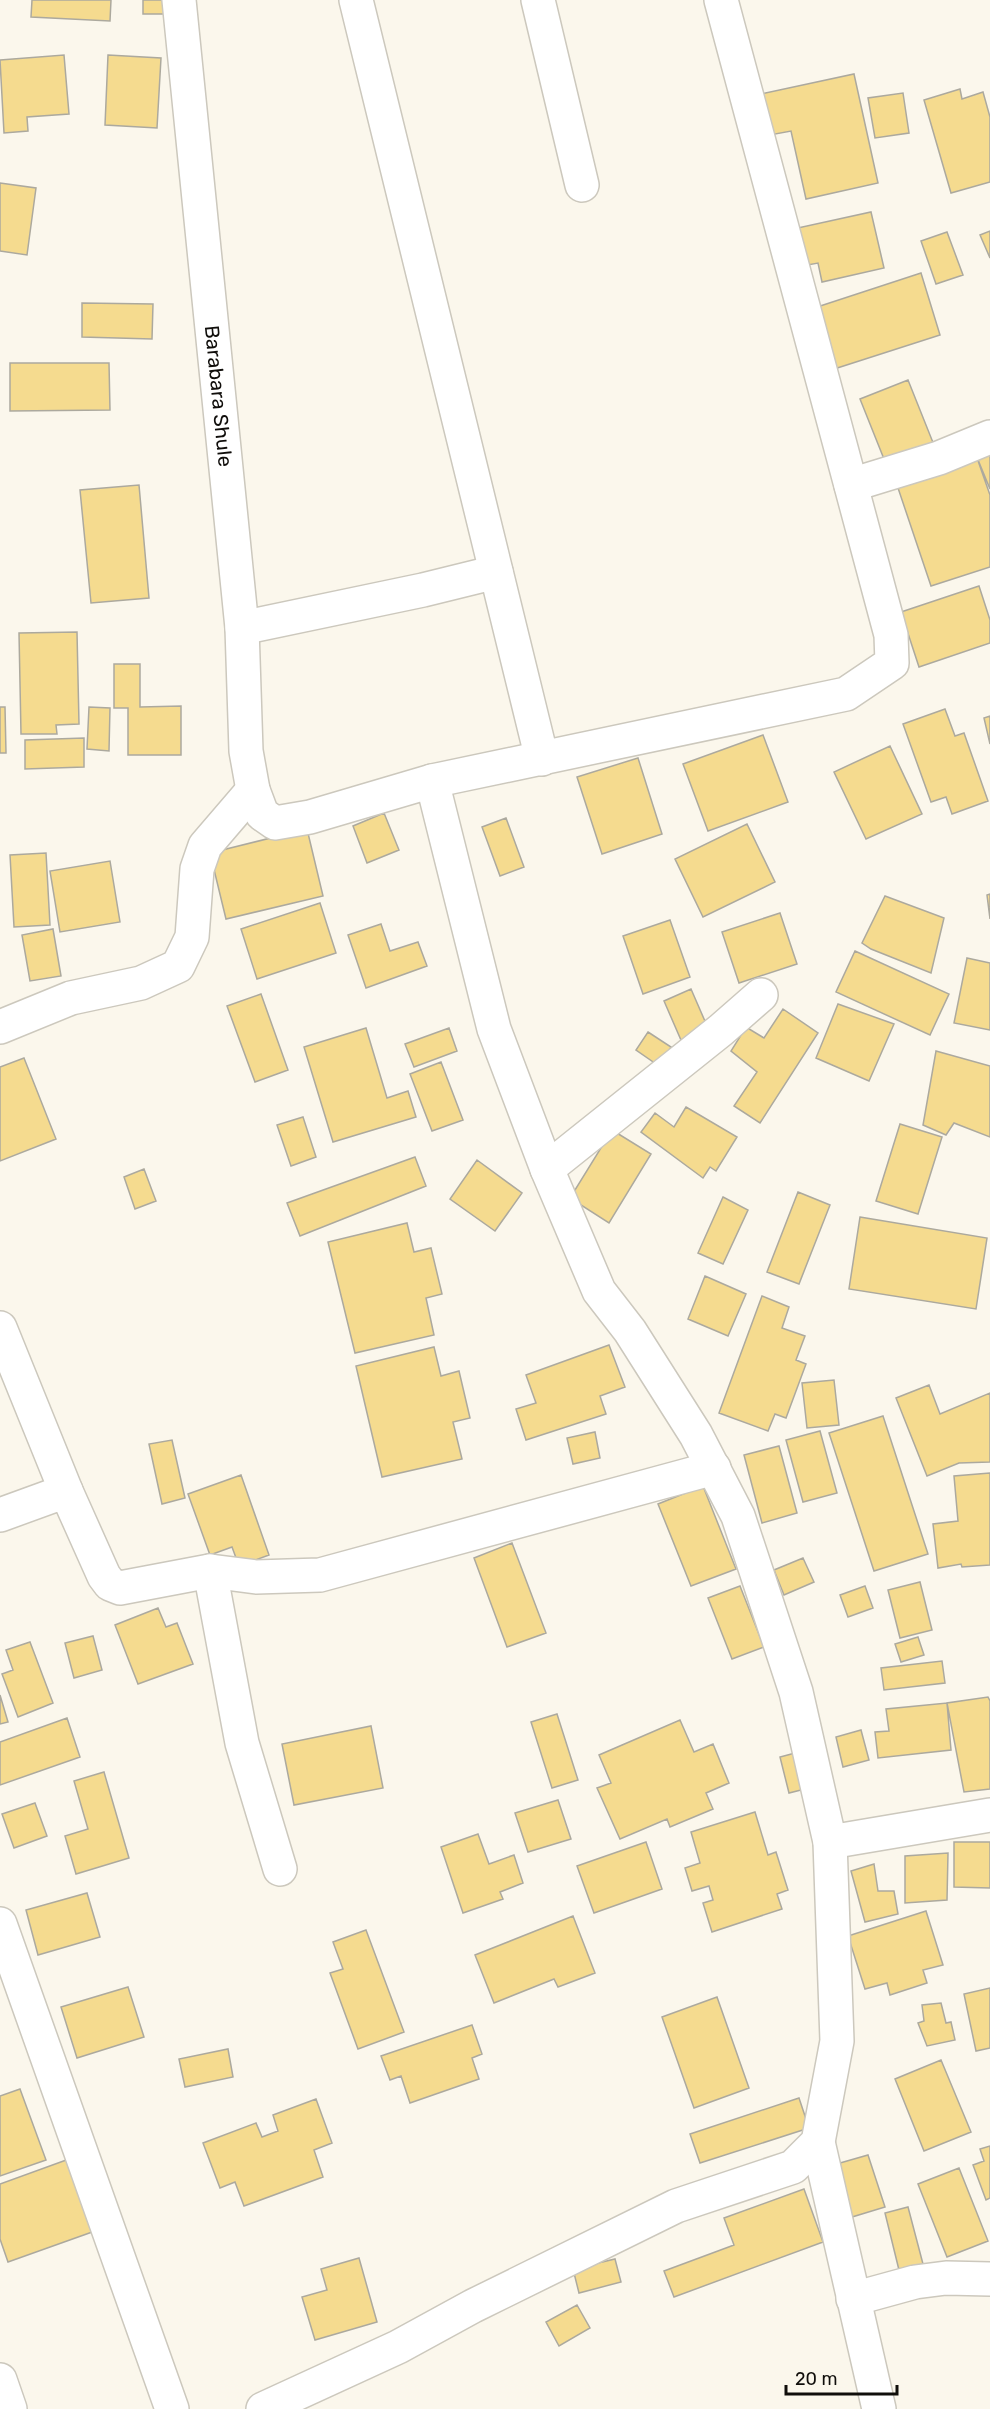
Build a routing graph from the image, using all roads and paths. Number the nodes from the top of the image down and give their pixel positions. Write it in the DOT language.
graph roads {
  1 [pos="179,0"];
  2 [pos="356,0"];
  3 [pos="538,0"];
  4 [pos="721,0"];
  5 [pos="582,185"];
  6 [pos="990,437"];
  7 [pos="851,485"];
  8 [pos="496,572"];
  9 [pos="242,628"];
  10 [pos="542,759"];
  11 [pos="432,781"];
  12 [pos="253,790"];
  13 [pos="761,995"];
  14 [pos="0,1027"];
  15 [pos="547,1169"];
  16 [pos="0,1328"];
  17 [pos="714,1468"];
  18 [pos="66,1491"];
  19 [pos="0,1515"];
  20 [pos="210,1571"];
  21 [pos="990,1815"];
  22 [pos="830,1842"];
  23 [pos="279,1869"];
  24 [pos="0,1924"];
  25 [pos="818,2142"];
  26 [pos="990,2278"];
  27 [pos="853,2299"];
  28 [pos="0,2380"];
  29 [pos="10,2409"];
  30 [pos="172,2409"];
  31 [pos="263,2409"];
  32 [pos="879,2409"];
  1 -- 9 [label="street, Barabara Shule"];
  2 -- 8 [label="street"];
  3 -- 5 [label="street"];
  4 -- 7 [label="street"];
  6 -- 7 [label="street"];
  7 -- 10 [label="street, Barabara Shule"];
  8 -- 9 [label="street"];
  8 -- 10 [label="street"];
  9 -- 12 [label="street, Barabara Shule"];
  10 -- 11 [label="street, Barabara Shule"];
  11 -- 12 [label="street, Barabara Shule"];
  11 -- 15 [label="street"];
  12 -- 14 [label="street"];
  13 -- 15 [label="street"];
  15 -- 17 [label="street"];
  16 -- 18 [label="street"];
  17 -- 20 [label="street"];
  17 -- 22 [label="street"];
  18 -- 19 [label="street"];
  18 -- 20 [label="street"];
  20 -- 23 [label="street"];
  21 -- 22 [label="street"];
  22 -- 25 [label="street"];
  24 -- 30 [label="street"];
  25 -- 27 [label="street"];
  25 -- 31 [label="street"];
  26 -- 27 [label="street"];
  27 -- 32 [label="street"];
  28 -- 29 [label="street"];
}
